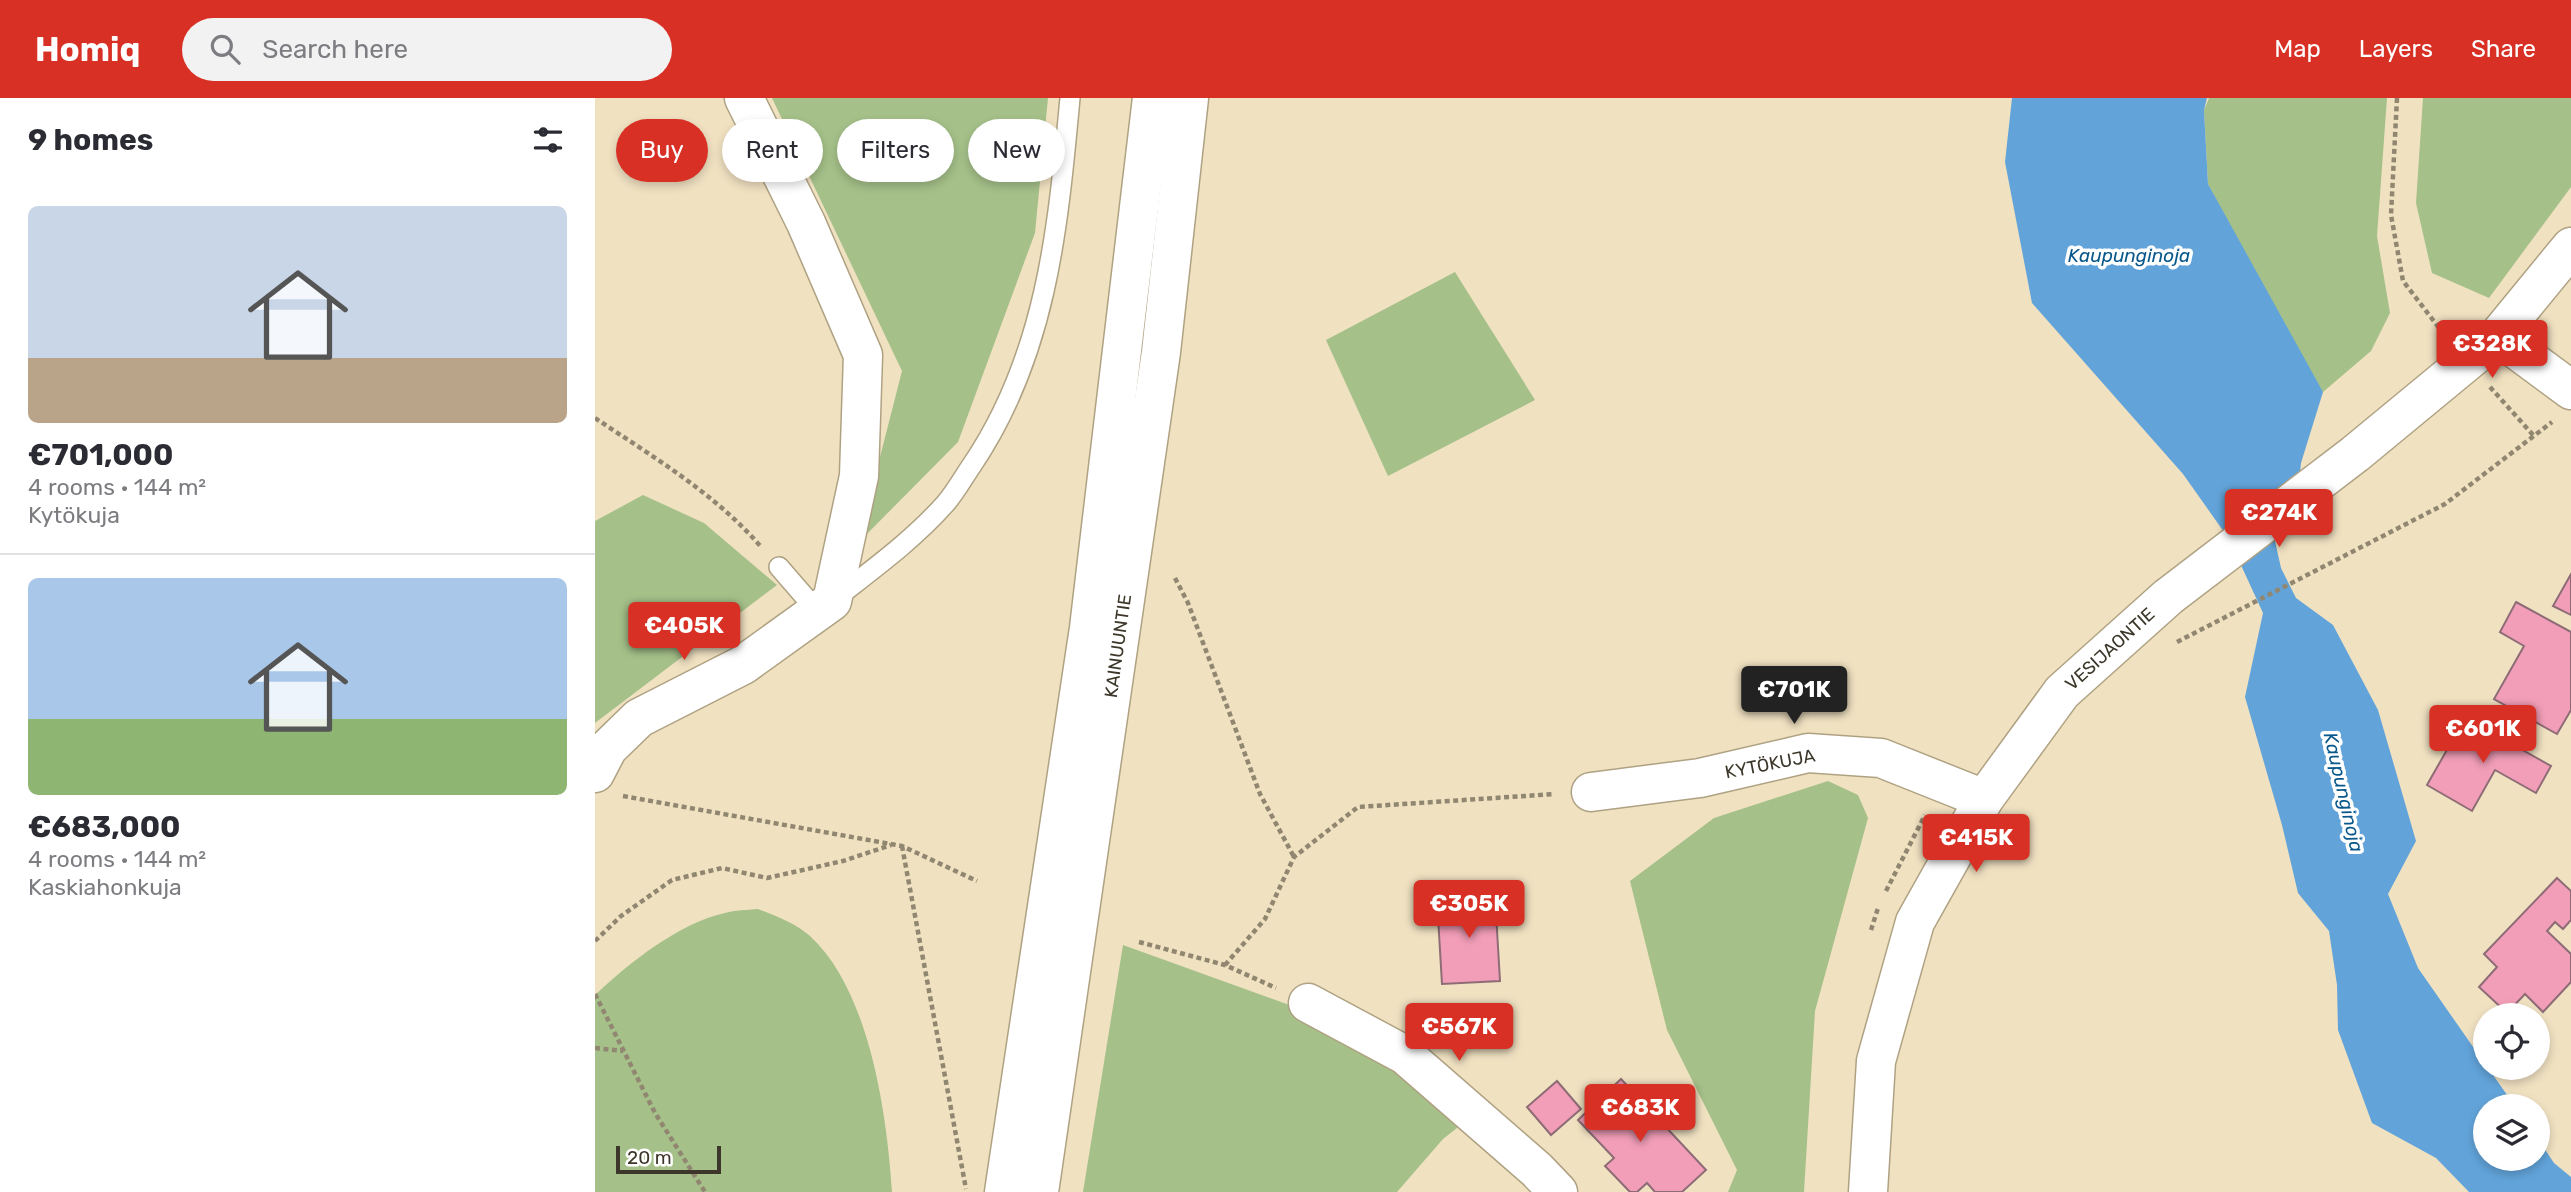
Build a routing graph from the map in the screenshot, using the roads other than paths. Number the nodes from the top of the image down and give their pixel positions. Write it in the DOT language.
graph roads {
  1 [pos="744,98"];
  2 [pos="1070,98"];
  3 [pos="1152,98"];
  4 [pos="1189,98"];
  5 [pos="2571,247"];
  6 [pos="2498,336"];
  7 [pos="2566,402"];
  8 [pos="779,567"];
  9 [pos="825,607"];
  10 [pos="609,785"];
  11 [pos="1591,792"];
  12 [pos="1984,799"];
  13 [pos="1308,1003"];
  14 [pos="1004,1192"];
  15 [pos="1039,1192"];
  16 [pos="1558,1192"];
  17 [pos="1868,1192"];
  1 -- 9 [label="main road"];
  2 -- 9 [label="lane"];
  3 -- 14 [label="main road, KAINUUNTIE"];
  4 -- 15 [label="main road, KAINUUNTIE"];
  5 -- 6 [label="main road, VESIJAONTIE"];
  6 -- 7 [label="main road"];
  6 -- 12 [label="main road, VESIJAONTIE"];
  8 -- 9 [label="lane"];
  9 -- 10 [label="main road"];
  11 -- 12 [label="main road, KYTÖKUJA"];
  12 -- 17 [label="main road, VESIJAONTIE"];
  13 -- 16 [label="main road"];
}
